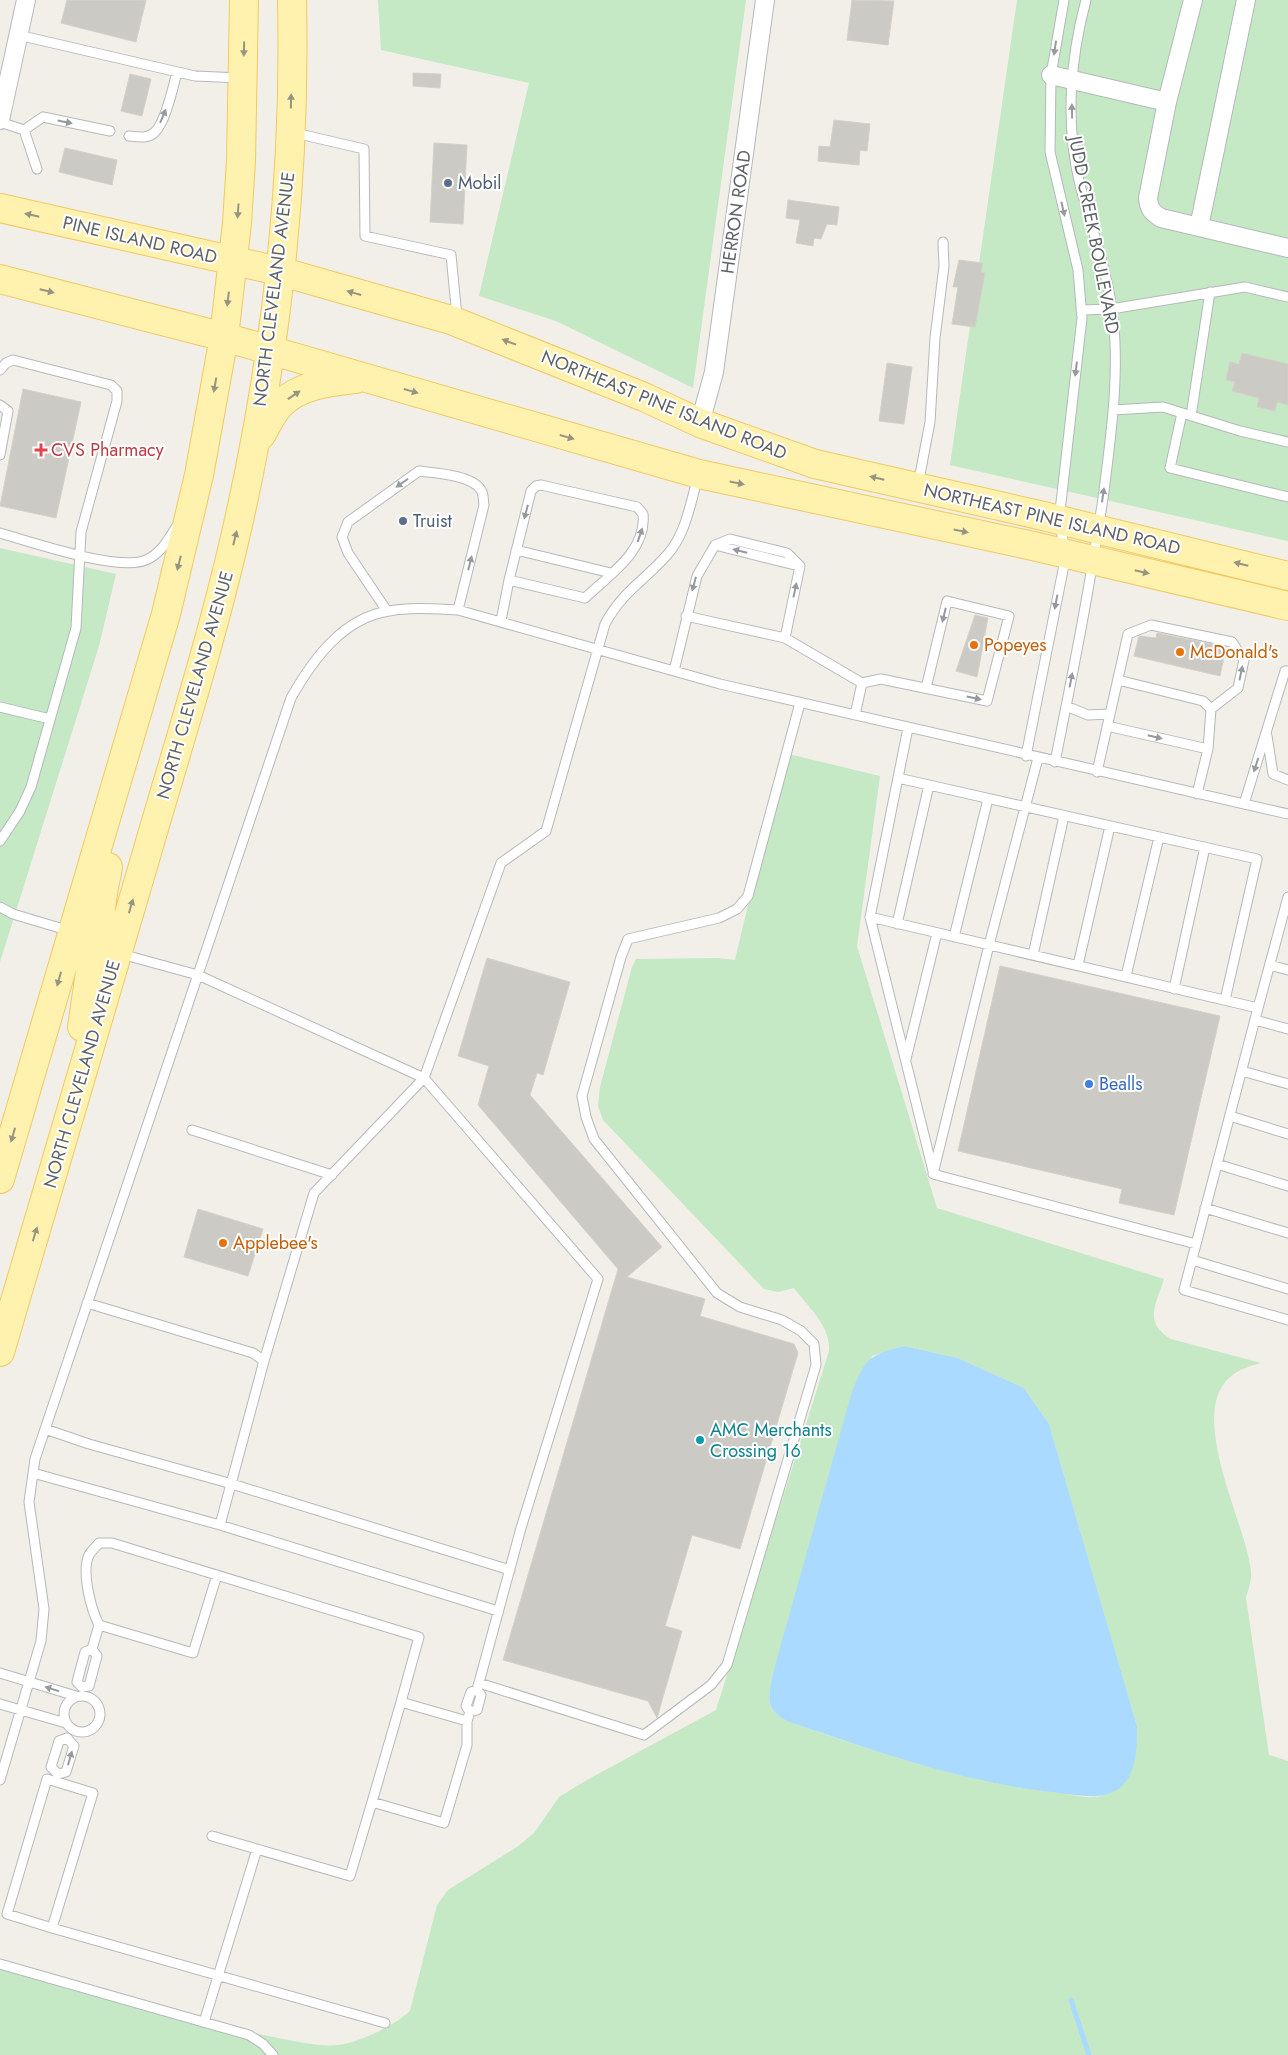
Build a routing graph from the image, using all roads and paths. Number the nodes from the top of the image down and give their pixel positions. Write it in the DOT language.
graph roads {
  1 [pos="26,0"];
  2 [pos="244,0"];
  3 [pos="292,0"];
  4 [pos="765,0"];
  5 [pos="1064,0"];
  6 [pos="1086,0"];
  7 [pos="1193,0"];
  8 [pos="1246,0"];
  9 [pos="18,35"];
  10 [pos="177,72"];
  11 [pos="1051,75"];
  12 [pos="243,78"];
  13 [pos="1072,78"];
  14 [pos="4,81"];
  15 [pos="1167,102"];
  16 [pos="0,121"];
  17 [pos="24,130"];
  18 [pos="110,131"];
  19 [pos="291,132"];
  20 [pos="129,136"];
  21 [pos="37,169"];
  22 [pos="0,208"];
  23 [pos="1199,227"];
  24 [pos="944,242"];
  25 [pos="1288,248"];
  26 [pos="233,261"];
  27 [pos="279,271"];
  28 [pos="0,279"];
  29 [pos="1210,292"];
  30 [pos="1288,297"];
  31 [pos="1111,309"];
  32 [pos="1081,310"];
  33 [pos="457,323"];
  34 [pos="224,337"];
  35 [pos="270,350"];
  36 [pos="0,370"];
  37 [pos="364,378"];
  38 [pos="0,405"];
  39 [pos="1113,410"];
  40 [pos="1186,414"];
  41 [pos="700,423"];
  42 [pos="1288,442"];
  43 [pos="253,446"];
  44 [pos="0,455"];
  45 [pos="699,474"];
  46 [pos="918,487"];
  47 [pos="1288,497"];
  48 [pos="194,498"];
  49 [pos="1059,520"];
  50 [pos="1098,529"];
  51 [pos="0,533"];
  52 [pos="516,550"];
  53 [pos="80,554"];
  54 [pos="1066,554"];
  55 [pos="1094,561"];
  56 [pos="611,573"];
  57 [pos="1288,576"];
  58 [pos="509,580"];
  59 [pos="1288,606"];
  60 [pos="458,610"];
  61 [pos="387,611"];
  62 [pos="686,616"];
  63 [pos="501,621"];
  64 [pos="785,638"];
  65 [pos="598,649"];
  66 [pos="674,671"];
  67 [pos="1288,671"];
  68 [pos="1118,680"];
  69 [pos="862,683"];
  70 [pos="926,688"];
  71 [pos="800,703"];
  72 [pos="1066,706"];
  73 [pos="0,707"];
  74 [pos="1211,709"];
  75 [pos="1110,714"];
  76 [pos="855,716"];
  77 [pos="50,719"];
  78 [pos="1107,726"];
  79 [pos="908,728"];
  80 [pos="1266,733"];
  81 [pos="128,742"];
  82 [pos="1208,749"];
  83 [pos="1026,756"];
  84 [pos="1038,758"];
  85 [pos="1055,762"];
  86 [pos="1097,772"];
  87 [pos="898,778"];
  88 [pos="1288,780"];
  89 [pos="929,785"];
  90 [pos="1197,794"];
  91 [pos="988,799"];
  92 [pos="1244,804"];
  93 [pos="1025,807"];
  94 [pos="1288,814"];
  95 [pos="1064,816"];
  96 [pos="1110,826"];
  97 [pos="1158,837"];
  98 [pos="0,841"];
  99 [pos="1206,847"];
  100 [pos="1288,897"];
  101 [pos="0,907"];
  102 [pos="1286,916"];
  103 [pos="870,917"];
  104 [pos="897,924"];
  105 [pos="73,932"];
  106 [pos="937,933"];
  107 [pos="954,937"];
  108 [pos="989,945"];
  109 [pos="118,953"];
  110 [pos="1033,955"];
  111 [pos="1270,965"];
  112 [pos="1078,966"];
  113 [pos="1288,970"];
  114 [pos="198,974"];
  115 [pos="1126,976"];
  116 [pos="1174,988"];
  117 [pos="1225,1000"];
  118 [pos="1258,1008"];
  119 [pos="1255,1020"];
  120 [pos="1288,1029"];
  121 [pos="905,1061"];
  122 [pos="1242,1071"];
  123 [pos="424,1078"];
  124 [pos="1288,1084"];
  125 [pos="1230,1116"];
  126 [pos="67,1125"];
  127 [pos="192,1130"];
  128 [pos="1288,1134"];
  129 [pos="1217,1164"];
  130 [pos="933,1174"];
  131 [pos="332,1175"];
  132 [pos="0,1179"];
  133 [pos="1288,1186"];
  134 [pos="1205,1208"];
  135 [pos="1288,1233"];
  136 [pos="1196,1244"];
  137 [pos="1192,1260"];
  138 [pos="1288,1288"];
  139 [pos="87,1303"];
  140 [pos="1288,1320"];
  141 [pos="0,1352"];
  142 [pos="264,1361"];
  143 [pos="45,1429"];
  144 [pos="33,1473"];
  145 [pos="232,1484"];
  146 [pos="220,1525"];
  147 [pos="510,1570"];
  148 [pos="216,1575"];
  149 [pos="498,1612"];
  150 [pos="98,1625"];
  151 [pos="0,1673"];
  152 [pos="29,1682"];
  153 [pos="478,1686"];
  154 [pos="79,1693"];
  155 [pos="401,1702"];
  156 [pos="0,1704"];
  157 [pos="20,1710"];
  158 [pos="468,1717"];
  159 [pos="68,1725"];
  160 [pos="67,1738"];
  161 [pos="57,1778"];
  162 [pos="0,1780"];
  163 [pos="372,1802"];
  164 [pos="212,1836"];
  165 [pos="256,1849"];
  166 [pos="52,1928"];
  167 [pos="0,1964"];
  168 [pos="218,1975"];
  169 [pos="204,2022"];
  170 [pos="385,2023"];
  171 [pos="273,2055"];
  1 -- 9 [label="street"];
  2 -- 12 [label="main road, one-way"];
  19 -- 3 [label="main road, NORTH CLEVELAND AVENUE, one-way"];
  4 -- 41 [label="street, HERRON ROAD"];
  5 -- 11 [label="lane, JUDD CREEK BOULEVARD, one-way"];
  6 -- 13 [label="lane, JUDD CREEK BOULEVARD"];
  7 -- 15 [label="street"];
  8 -- 23 [label="street"];
  9 -- 10 [label="lane"];
  9 -- 14 [label="street"];
  10 -- 12 [label="lane"];
  20 -- 10 [label="lane, one-way"];
  11 -- 13 [label="street"];
  11 -- 32 [label="lane, JUDD CREEK BOULEVARD, one-way"];
  12 -- 26 [label="main road, one-way"];
  13 -- 15 [label="street"];
  31 -- 13 [label="lane, JUDD CREEK BOULEVARD, one-way"];
  14 -- 16 [label="street"];
  15 -- 23 [label="street"];
  16 -- 17 [label="lane"];
  17 -- 18 [label="lane, one-way"];
  17 -- 21 [label="lane"];
  19 -- 27 [label="main road, NORTH CLEVELAND AVENUE"];
  19 -- 33 [label="lane"];
  26 -- 22 [label="main road, PINE ISLAND ROAD, one-way"];
  23 -- 25 [label="street"];
  24 -- 46 [label="lane"];
  26 -- 27 [label="main road, PINE ISLAND ROAD"];
  26 -- 34 [label="main road, one-way"];
  33 -- 27 [label="main road, NORTHEAST PINE ISLAND ROAD, one-way"];
  27 -- 35 [label="main road, NORTH CLEVELAND AVENUE"];
  28 -- 34 [label="main road, one-way"];
  29 -- 30 [label="lane"];
  29 -- 31 [label="lane"];
  29 -- 40 [label="lane"];
  31 -- 32 [label="lane"];
  31 -- 39 [label="lane, JUDD CREEK BOULEVARD"];
  32 -- 49 [label="lane, JUDD CREEK BOULEVARD, one-way"];
  41 -- 33 [label="main road, NORTHEAST PINE ISLAND ROAD, one-way"];
  34 -- 35 [label="main road"];
  34 -- 48 [label="main road, one-way"];
  35 -- 37 [label="main road, NORTHEAST PINE ISLAND ROAD"];
  35 -- 43 [label="main road, NORTH CLEVELAND AVENUE"];
  36 -- 53 [label="lane"];
  43 -- 37 [label="main road, one-way"];
  37 -- 45 [label="main road, NORTHEAST PINE ISLAND ROAD, one-way"];
  38 -- 44 [label="lane"];
  39 -- 40 [label="lane"];
  50 -- 39 [label="lane, JUDD CREEK BOULEVARD, one-way"];
  40 -- 42 [label="lane"];
  40 -- 47 [label="lane"];
  46 -- 41 [label="main road, NORTHEAST PINE ISLAND ROAD, one-way"];
  109 -- 43 [label="main road, NORTH CLEVELAND AVENUE, one-way"];
  45 -- 54 [label="main road, NORTHEAST PINE ISLAND ROAD, one-way"];
  45 -- 65 [label="lane"];
  46 -- 49 [label="main road, NORTHEAST PINE ISLAND ROAD"];
  48 -- 53 [label="lane"];
  48 -- 81 [label="main road, one-way"];
  49 -- 50 [label="main road, NORTHEAST PINE ISLAND ROAD"];
  49 -- 54 [label="lane, JUDD CREEK BOULEVARD"];
  50 -- 55 [label="lane, JUDD CREEK BOULEVARD"];
  57 -- 50 [label="main road, NORTHEAST PINE ISLAND ROAD, one-way"];
  51 -- 53 [label="lane"];
  52 -- 56 [label="lane"];
  56 -- 52 [label="lane, one-way"];
  52 -- 58 [label="lane"];
  53 -- 77 [label="lane"];
  54 -- 55 [label="main road, NORTHEAST PINE ISLAND ROAD"];
  54 -- 83 [label="lane, one-way"];
  55 -- 59 [label="main road, NORTHEAST PINE ISLAND ROAD, one-way"];
  72 -- 55 [label="lane, JUDD CREEK BOULEVARD, one-way"];
  56 -- 58 [label="lane"];
  58 -- 63 [label="lane"];
  60 -- 61 [label="lane"];
  60 -- 61 [label="lane, one-way"];
  60 -- 63 [label="lane"];
  61 -- 114 [label="lane"];
  62 -- 64 [label="lane"];
  64 -- 62 [label="lane, one-way"];
  62 -- 66 [label="lane"];
  63 -- 65 [label="lane"];
  64 -- 69 [label="lane"];
  65 -- 66 [label="lane"];
  65 -- 123 [label="lane"];
  66 -- 71 [label="lane"];
  67 -- 80 [label="lane"];
  68 -- 74 [label="lane"];
  74 -- 68 [label="lane, one-way"];
  68 -- 75 [label="lane"];
  69 -- 70 [label="lane"];
  69 -- 76 [label="lane"];
  70 -- 70 [label="lane, one-way"];
  71 -- 76 [label="lane"];
  71 -- 153 [label="lane"];
  72 -- 75 [label="lane"];
  72 -- 85 [label="lane, JUDD CREEK BOULEVARD"];
  73 -- 77 [label="lane"];
  74 -- 82 [label="lane"];
  75 -- 78 [label="lane"];
  76 -- 79 [label="lane"];
  77 -- 98 [label="lane"];
  78 -- 82 [label="lane, one-way"];
  78 -- 86 [label="lane"];
  79 -- 83 [label="lane"];
  79 -- 87 [label="lane"];
  80 -- 88 [label="lane"];
  80 -- 92 [label="lane, one-way"];
  81 -- 105 [label="main road"];
  81 -- 109 [label="main road"];
  82 -- 90 [label="lane"];
  83 -- 84 [label="lane"];
  84 -- 85 [label="lane"];
  84 -- 93 [label="lane"];
  85 -- 86 [label="lane"];
  86 -- 90 [label="lane"];
  87 -- 89 [label="lane"];
  87 -- 103 [label="lane"];
  89 -- 91 [label="lane"];
  89 -- 104 [label="lane"];
  90 -- 92 [label="lane"];
  91 -- 93 [label="lane"];
  91 -- 107 [label="lane"];
  92 -- 94 [label="lane"];
  93 -- 95 [label="lane"];
  93 -- 108 [label="lane"];
  95 -- 96 [label="lane"];
  95 -- 110 [label="lane"];
  96 -- 97 [label="lane"];
  96 -- 112 [label="lane"];
  97 -- 99 [label="lane"];
  97 -- 115 [label="lane"];
  99 -- 116 [label="lane"];
  99 -- 117 [label="lane"];
  100 -- 102 [label="lane"];
  101 -- 105 [label="lane"];
  102 -- 111 [label="lane"];
  103 -- 104 [label="lane"];
  103 -- 121 [label="lane"];
  104 -- 106 [label="lane"];
  105 -- 126 [label="main road"];
  105 -- 132 [label="main road, one-way"];
  106 -- 107 [label="lane"];
  106 -- 121 [label="lane"];
  107 -- 108 [label="lane"];
  108 -- 110 [label="lane"];
  108 -- 130 [label="lane"];
  109 -- 114 [label="lane"];
  109 -- 126 [label="main road, NORTH CLEVELAND AVENUE"];
  110 -- 112 [label="lane"];
  111 -- 113 [label="lane"];
  111 -- 118 [label="lane"];
  112 -- 115 [label="lane"];
  114 -- 123 [label="lane"];
  114 -- 139 [label="lane"];
  115 -- 116 [label="lane"];
  116 -- 117 [label="lane"];
  117 -- 118 [label="lane"];
  118 -- 119 [label="lane"];
  119 -- 120 [label="lane"];
  119 -- 122 [label="lane"];
  121 -- 130 [label="lane"];
  122 -- 124 [label="lane"];
  122 -- 125 [label="lane"];
  123 -- 131 [label="lane"];
  123 -- 147 [label="lane"];
  125 -- 128 [label="lane"];
  125 -- 129 [label="lane"];
  141 -- 126 [label="main road, NORTH CLEVELAND AVENUE, one-way"];
  127 -- 131 [label="lane"];
  129 -- 133 [label="lane"];
  129 -- 134 [label="lane"];
  130 -- 136 [label="lane"];
  131 -- 142 [label="lane"];
  134 -- 135 [label="lane"];
  134 -- 136 [label="lane"];
  136 -- 137 [label="lane"];
  137 -- 138 [label="lane"];
  137 -- 140 [label="lane"];
  139 -- 142 [label="lane"];
  139 -- 143 [label="lane"];
  142 -- 145 [label="lane"];
  143 -- 144 [label="lane"];
  143 -- 145 [label="lane"];
  144 -- 146 [label="lane"];
  144 -- 152 [label="lane"];
  145 -- 146 [label="lane"];
  145 -- 147 [label="lane"];
  146 -- 149 [label="lane"];
  147 -- 149 [label="lane"];
  148 -- 150 [label="lane"];
  148 -- 150 [label="lane"];
  148 -- 155 [label="lane"];
  149 -- 153 [label="lane"];
  150 -- 154 [label="lane"];
  151 -- 152 [label="lane"];
  154 -- 152 [label="lane, one-way"];
  152 -- 157 [label="lane"];
  153 -- 158 [label="lane"];
  154 -- 159 [label="lane"];
  154 -- 159 [label="lane"];
  155 -- 158 [label="lane"];
  155 -- 163 [label="lane"];
  156 -- 157 [label="lane"];
  157 -- 159 [label="lane"];
  157 -- 162 [label="lane"];
  158 -- 163 [label="lane"];
  159 -- 160 [label="lane"];
  160 -- 161 [label="lane"];
  161 -- 160 [label="lane, one-way"];
  161 -- 166 [label="lane"];
  161 -- 166 [label="lane"];
  163 -- 165 [label="lane"];
  164 -- 165 [label="lane"];
  165 -- 168 [label="lane"];
  166 -- 168 [label="lane"];
  167 -- 169 [label="lane"];
  168 -- 169 [label="lane"];
  168 -- 170 [label="lane"];
  169 -- 171 [label="lane"];
}
